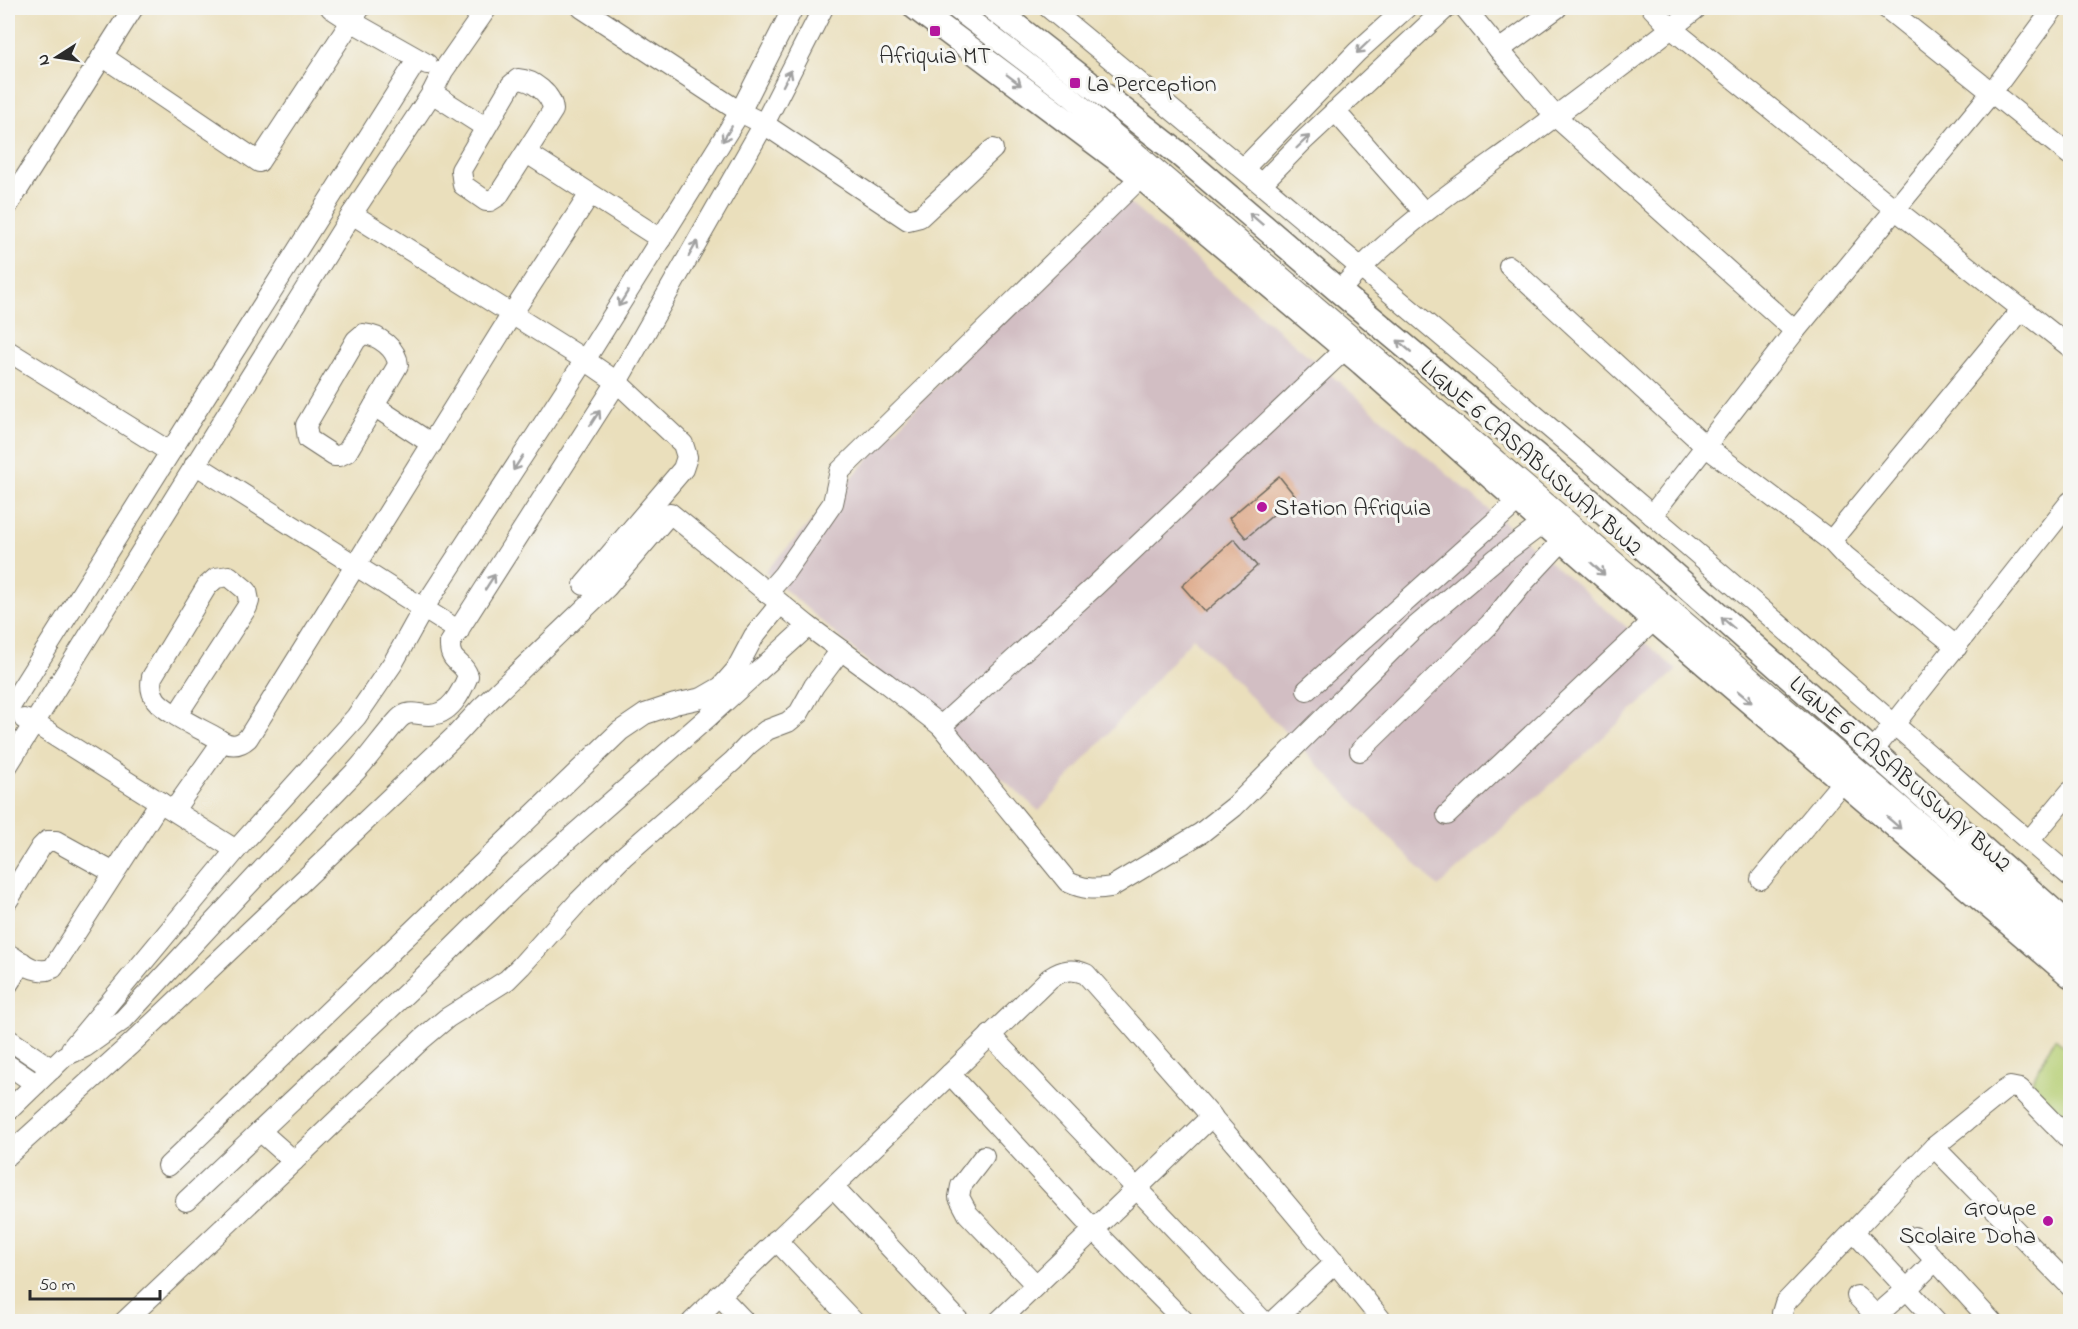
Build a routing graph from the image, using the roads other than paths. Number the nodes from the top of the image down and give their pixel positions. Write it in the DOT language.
graph roads {
  1 [pos="133,8"];
  2 [pos="331,8"];
  3 [pos="487,8"];
  4 [pos="582,8"];
  5 [pos="793,8"];
  6 [pos="824,8"];
  7 [pos="916,8"];
  8 [pos="1049,8"];
  9 [pos="1406,8"];
  10 [pos="1446,8"];
  11 [pos="1465,8"];
  12 [pos="1557,8"];
  13 [pos="1652,8"];
  14 [pos="1697,8"];
  15 [pos="1886,8"];
  16 [pos="2054,8"];
  17 [pos="355,14"];
  18 [pos="976,17"];
  19 [pos="1671,28"];
  20 [pos="1499,50"];
  21 [pos="102,56"];
  22 [pos="417,60"];
  23 [pos="444,71"];
  24 [pos="1992,92"];
  25 [pos="432,93"];
  26 [pos="1335,111"];
  27 [pos="740,112"];
  28 [pos="1556,116"];
  29 [pos="764,124"];
  30 [pos="485,127"];
  31 [pos="993,149"];
  32 [pos="526,153"];
  33 [pos="2070,155"];
  34 [pos="1244,168"];
  35 [pos="1141,177"];
  36 [pos="1262,183"];
  37 [pos="590,194"];
  38 [pos="8,205"];
  39 [pos="1896,210"];
  40 [pos="1424,212"];
  41 [pos="352,214"];
  42 [pos="661,239"];
  43 [pos="1509,266"];
  44 [pos="1359,268"];
  45 [pos="1339,291"];
  46 [pos="2022,309"];
  47 [pos="512,314"];
  48 [pos="1795,331"];
  49 [pos="2070,347"];
  50 [pos="1345,349"];
  51 [pos="8,351"];
  52 [pos="585,360"];
  53 [pos="617,382"];
  54 [pos="374,406"];
  55 [pos="432,444"];
  56 [pos="1705,446"];
  57 [pos="170,452"];
  58 [pos="195,464"];
  59 [pos="1519,500"];
  60 [pos="2070,502"];
  61 [pos="1652,515"];
  62 [pos="1545,522"];
  63 [pos="1564,539"];
  64 [pos="1831,541"];
  65 [pos="356,566"];
  66 [pos="584,585"];
  67 [pos="773,599"];
  68 [pos="423,609"];
  69 [pos="1654,620"];
  70 [pos="808,626"];
  71 [pos="459,631"];
  72 [pos="1957,646"];
  73 [pos="841,650"];
  74 [pos="1307,690"];
  75 [pos="8,711"];
  76 [pos="177,714"];
  77 [pos="34,723"];
  78 [pos="1894,724"];
  79 [pos="941,726"];
  80 [pos="222,742"];
  81 [pos="1360,751"];
  82 [pos="1873,751"];
  83 [pos="8,765"];
  84 [pos="1844,780"];
  85 [pos="2070,792"];
  86 [pos="167,806"];
  87 [pos="1447,815"];
  88 [pos="2029,841"];
  89 [pos="236,850"];
  90 [pos="114,873"];
  91 [pos="2070,876"];
  92 [pos="1761,879"];
  93 [pos="8,900"];
  94 [pos="2070,926"];
  95 [pos="2070,942"];
  96 [pos="2070,951"];
  97 [pos="15,958"];
  98 [pos="2070,975"];
  99 [pos="8,984"];
  100 [pos="990,1035"];
  101 [pos="8,1039"];
  102 [pos="59,1062"];
  103 [pos="8,1065"];
  104 [pos="950,1074"];
  105 [pos="36,1084"];
  106 [pos="8,1111"];
  107 [pos="1212,1116"];
  108 [pos="260,1131"];
  109 [pos="2070,1140"];
  110 [pos="1934,1147"];
  111 [pos="8,1155"];
  112 [pos="984,1156"];
  113 [pos="294,1161"];
  114 [pos="168,1166"];
  115 [pos="833,1186"];
  116 [pos="1136,1187"];
  117 [pos="186,1201"];
  118 [pos="1093,1229"];
  119 [pos="1853,1231"];
  120 [pos="1914,1238"];
  121 [pos="776,1240"];
  122 [pos="1935,1261"];
  123 [pos="1336,1262"];
  124 [pos="1036,1285"];
  125 [pos="2070,1286"];
  126 [pos="1907,1289"];
  127 [pos="719,1295"];
  128 [pos="1857,1296"];
  129 [pos="1879,1319"];
  130 [pos="1984,1319"];
  131 [pos="124,1322"];
  132 [pos="692,1322"];
  133 [pos="745,1322"];
  134 [pos="854,1322"];
  135 [pos="960,1322"];
  136 [pos="998,1322"];
  137 [pos="1185,1322"];
  138 [pos="1264,1322"];
  139 [pos="1272,1322"];
  140 [pos="1383,1322"];
  141 [pos="1782,1322"];
  142 [pos="1937,1322"];
  1 -- 21 [label="street"];
  2 -- 17 [label="street"];
  3 -- 23 [label="street"];
  4 -- 27 [label="street"];
  5 -- 27 [label="street"];
  29 -- 6 [label="street, one-way"];
  7 -- 18 [label="main road"];
  8 -- 34 [label="street"];
  9 -- 34 [label="street, one-way"];
  10 -- 26 [label="street"];
  11 -- 20 [label="street"];
  12 -- 20 [label="street"];
  13 -- 19 [label="street"];
  14 -- 19 [label="street"];
  15 -- 24 [label="street"];
  16 -- 24 [label="street"];
  17 -- 21 [label="street"];
  17 -- 22 [label="street"];
  18 -- 35 [label="main road, one-way"];
  45 -- 18 [label="main road, one-way"];
  18 -- 95 [label="street, LIGNE 6 CASABUSWAY BW2"];
  18 -- 96 [label="street, LIGNE 6 CASABUSWAY BW2"];
  19 -- 28 [label="street"];
  19 -- 39 [label="street"];
  20 -- 28 [label="street"];
  21 -- 38 [label="street"];
  22 -- 23 [label="street"];
  22 -- 57 [label="street"];
  23 -- 25 [label="street"];
  24 -- 33 [label="street"];
  24 -- 39 [label="street"];
  25 -- 30 [label="street"];
  25 -- 41 [label="street"];
  36 -- 26 [label="street, one-way"];
  26 -- 40 [label="street"];
  27 -- 29 [label="street"];
  27 -- 42 [label="street, one-way"];
  28 -- 40 [label="street"];
  28 -- 48 [label="street"];
  29 -- 31 [label="street"];
  53 -- 29 [label="street, one-way"];
  30 -- 32 [label="street"];
  30 -- 32 [label="street"];
  32 -- 37 [label="street"];
  34 -- 36 [label="street"];
  35 -- 50 [label="main road"];
  35 -- 67 [label="street"];
  36 -- 44 [label="street"];
  37 -- 42 [label="street"];
  37 -- 47 [label="street"];
  39 -- 46 [label="street"];
  39 -- 48 [label="street"];
  40 -- 44 [label="street"];
  41 -- 47 [label="street"];
  41 -- 58 [label="street"];
  42 -- 52 [label="street, one-way"];
  43 -- 56 [label="street"];
  44 -- 45 [label="street"];
  44 -- 61 [label="street"];
  82 -- 45 [label="main road, one-way"];
  46 -- 49 [label="street"];
  46 -- 64 [label="street"];
  47 -- 52 [label="street"];
  47 -- 55 [label="street"];
  48 -- 56 [label="street"];
  50 -- 59 [label="main road"];
  50 -- 79 [label="street"];
  51 -- 57 [label="street"];
  52 -- 53 [label="street"];
  52 -- 68 [label="street, one-way"];
  53 -- 66 [label="street"];
  71 -- 53 [label="street, one-way"];
  54 -- 54 [label="street"];
  54 -- 55 [label="street"];
  55 -- 65 [label="street"];
  56 -- 61 [label="street"];
  56 -- 64 [label="street"];
  57 -- 75 [label="street"];
  58 -- 65 [label="street"];
  58 -- 77 [label="street"];
  59 -- 62 [label="main road"];
  59 -- 74 [label="street"];
  60 -- 72 [label="street"];
  61 -- 78 [label="street"];
  62 -- 63 [label="main road"];
  62 -- 79 [label="street"];
  63 -- 69 [label="main road, one-way"];
  63 -- 81 [label="street"];
  64 -- 72 [label="street"];
  65 -- 68 [label="street"];
  65 -- 80 [label="street"];
  67 -- 70 [label="street"];
  67 -- 111 [label="street"];
  67 -- 114 [label="street"];
  68 -- 71 [label="street"];
  68 -- 89 [label="street"];
  69 -- 84 [label="main road, one-way"];
  69 -- 87 [label="street"];
  70 -- 73 [label="street"];
  70 -- 108 [label="street"];
  71 -- 102 [label="street"];
  72 -- 78 [label="street"];
  73 -- 79 [label="street"];
  73 -- 113 [label="street"];
  75 -- 77 [label="street"];
  76 -- 76 [label="street"];
  76 -- 80 [label="street"];
  77 -- 83 [label="street"];
  77 -- 86 [label="street"];
  78 -- 82 [label="street"];
  78 -- 88 [label="street"];
  80 -- 86 [label="street"];
  82 -- 94 [label="main road"];
  84 -- 92 [label="street"];
  84 -- 98 [label="main road, one-way"];
  85 -- 88 [label="street"];
  86 -- 89 [label="street"];
  86 -- 90 [label="street"];
  88 -- 91 [label="street"];
  89 -- 102 [label="street"];
  90 -- 93 [label="street"];
  90 -- 97 [label="street"];
  97 -- 99 [label="street"];
  100 -- 104 [label="street"];
  100 -- 107 [label="street"];
  100 -- 116 [label="street"];
  101 -- 102 [label="street"];
  102 -- 105 [label="street"];
  103 -- 105 [label="street"];
  104 -- 115 [label="street"];
  104 -- 118 [label="street"];
  105 -- 106 [label="street"];
  107 -- 116 [label="street"];
  107 -- 123 [label="street"];
  108 -- 113 [label="street"];
  108 -- 117 [label="street"];
  109 -- 110 [label="street"];
  110 -- 119 [label="street"];
  110 -- 125 [label="street"];
  112 -- 124 [label="street"];
  113 -- 131 [label="street"];
  115 -- 121 [label="street"];
  115 -- 135 [label="street"];
  116 -- 118 [label="street"];
  116 -- 138 [label="street"];
  118 -- 124 [label="street"];
  118 -- 137 [label="street"];
  119 -- 126 [label="street"];
  119 -- 141 [label="street"];
  120 -- 122 [label="street"];
  121 -- 127 [label="street"];
  121 -- 134 [label="street"];
  122 -- 126 [label="street"];
  122 -- 130 [label="street"];
  123 -- 139 [label="street"];
  123 -- 140 [label="street"];
  124 -- 136 [label="street"];
  126 -- 129 [label="street"];
  126 -- 142 [label="street"];
  127 -- 132 [label="street"];
  127 -- 133 [label="street"];
  128 -- 129 [label="street"];
}
